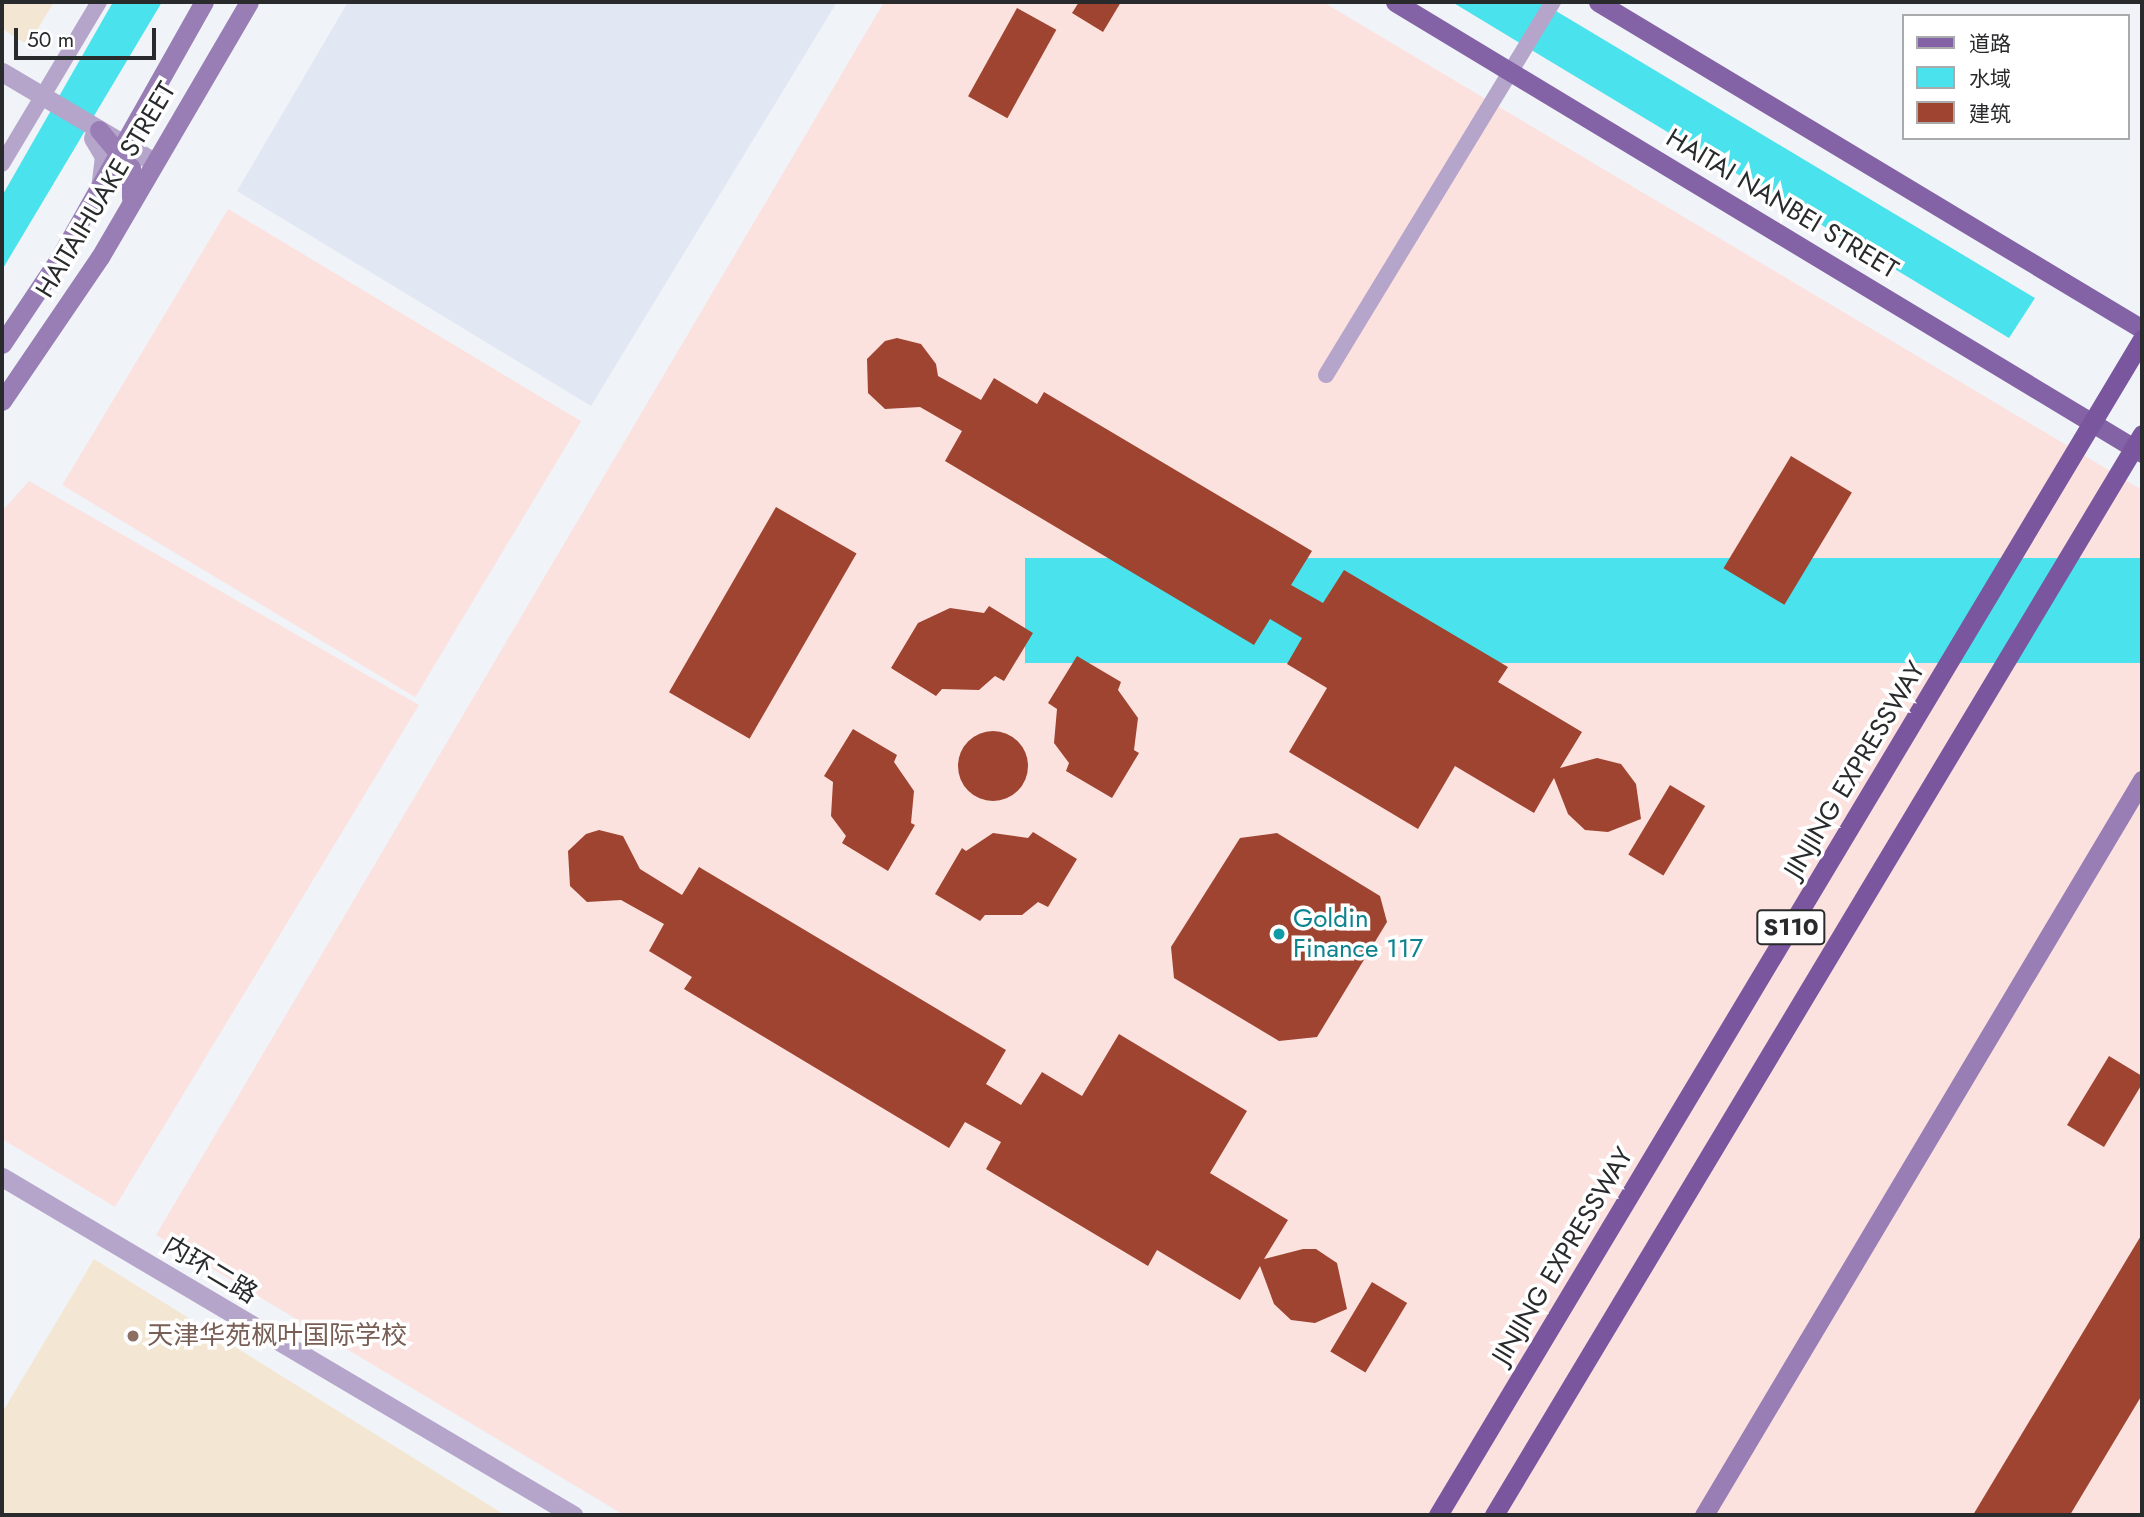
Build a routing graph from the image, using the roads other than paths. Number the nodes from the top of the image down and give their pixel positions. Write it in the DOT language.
graph roads {
  1 [pos="99,2"];
  2 [pos="205,2"];
  3 [pos="249,2"];
  4 [pos="1395,2"];
  5 [pos="1553,2"];
  6 [pos="1598,2"];
  7 [pos="1517,64"];
  8 [pos="2,72"];
  9 [pos="2,84"];
  10 [pos="43,103"];
  11 [pos="96,134"];
  12 [pos="120,151"];
  13 [pos="2,164"];
  14 [pos="151,167"];
  15 [pos="100,185"];
  16 [pos="127,212"];
  17 [pos="2142,329"];
  18 [pos="2142,339"];
  19 [pos="2,344"];
  20 [pos="1326,375"];
  21 [pos="2,401"];
  22 [pos="2093,423"];
  23 [pos="2140,445"];
  24 [pos="2142,780"];
  25 [pos="2,1177"];
  26 [pos="573,1515"];
  27 [pos="1438,1515"];
  28 [pos="1494,1515"];
  29 [pos="1704,1515"];
  1 -- 10 [label="street"];
  2 -- 12 [label="main road, HAITAIHUAKE STREET"];
  3 -- 14 [label="main road, HAITAIHUAKE STREET"];
  4 -- 7 [label="main road, HAITAI NANBEI STREET"];
  5 -- 7 [label="street"];
  6 -- 17 [label="main road"];
  7 -- 20 [label="street"];
  7 -- 22 [label="main road, HAITAI NANBEI STREET"];
  8 -- 10 [label="street"];
  9 -- 10 [label="street"];
  10 -- 11 [label="street"];
  10 -- 13 [label="street"];
  11 -- 12 [label="main road"];
  11 -- 15 [label="street"];
  12 -- 14 [label="street"];
  12 -- 15 [label="main road, HAITAIHUAKE STREET"];
  12 -- 16 [label="main road"];
  14 -- 16 [label="main road, HAITAIHUAKE STREET"];
  15 -- 19 [label="main road, HAITAIHUAKE STREET"];
  16 -- 21 [label="main road, HAITAIHUAKE STREET"];
  18 -- 22 [label="highway, JINJING EXPRESSWAY / S110"];
  22 -- 23 [label="main road, HAITAI NANBEI STREET"];
  22 -- 27 [label="highway, JINJING EXPRESSWAY / S110"];
  23 -- 28 [label="highway, S110"];
  24 -- 29 [label="main road"];
  25 -- 26 [label="street, 内环二路"];
}
